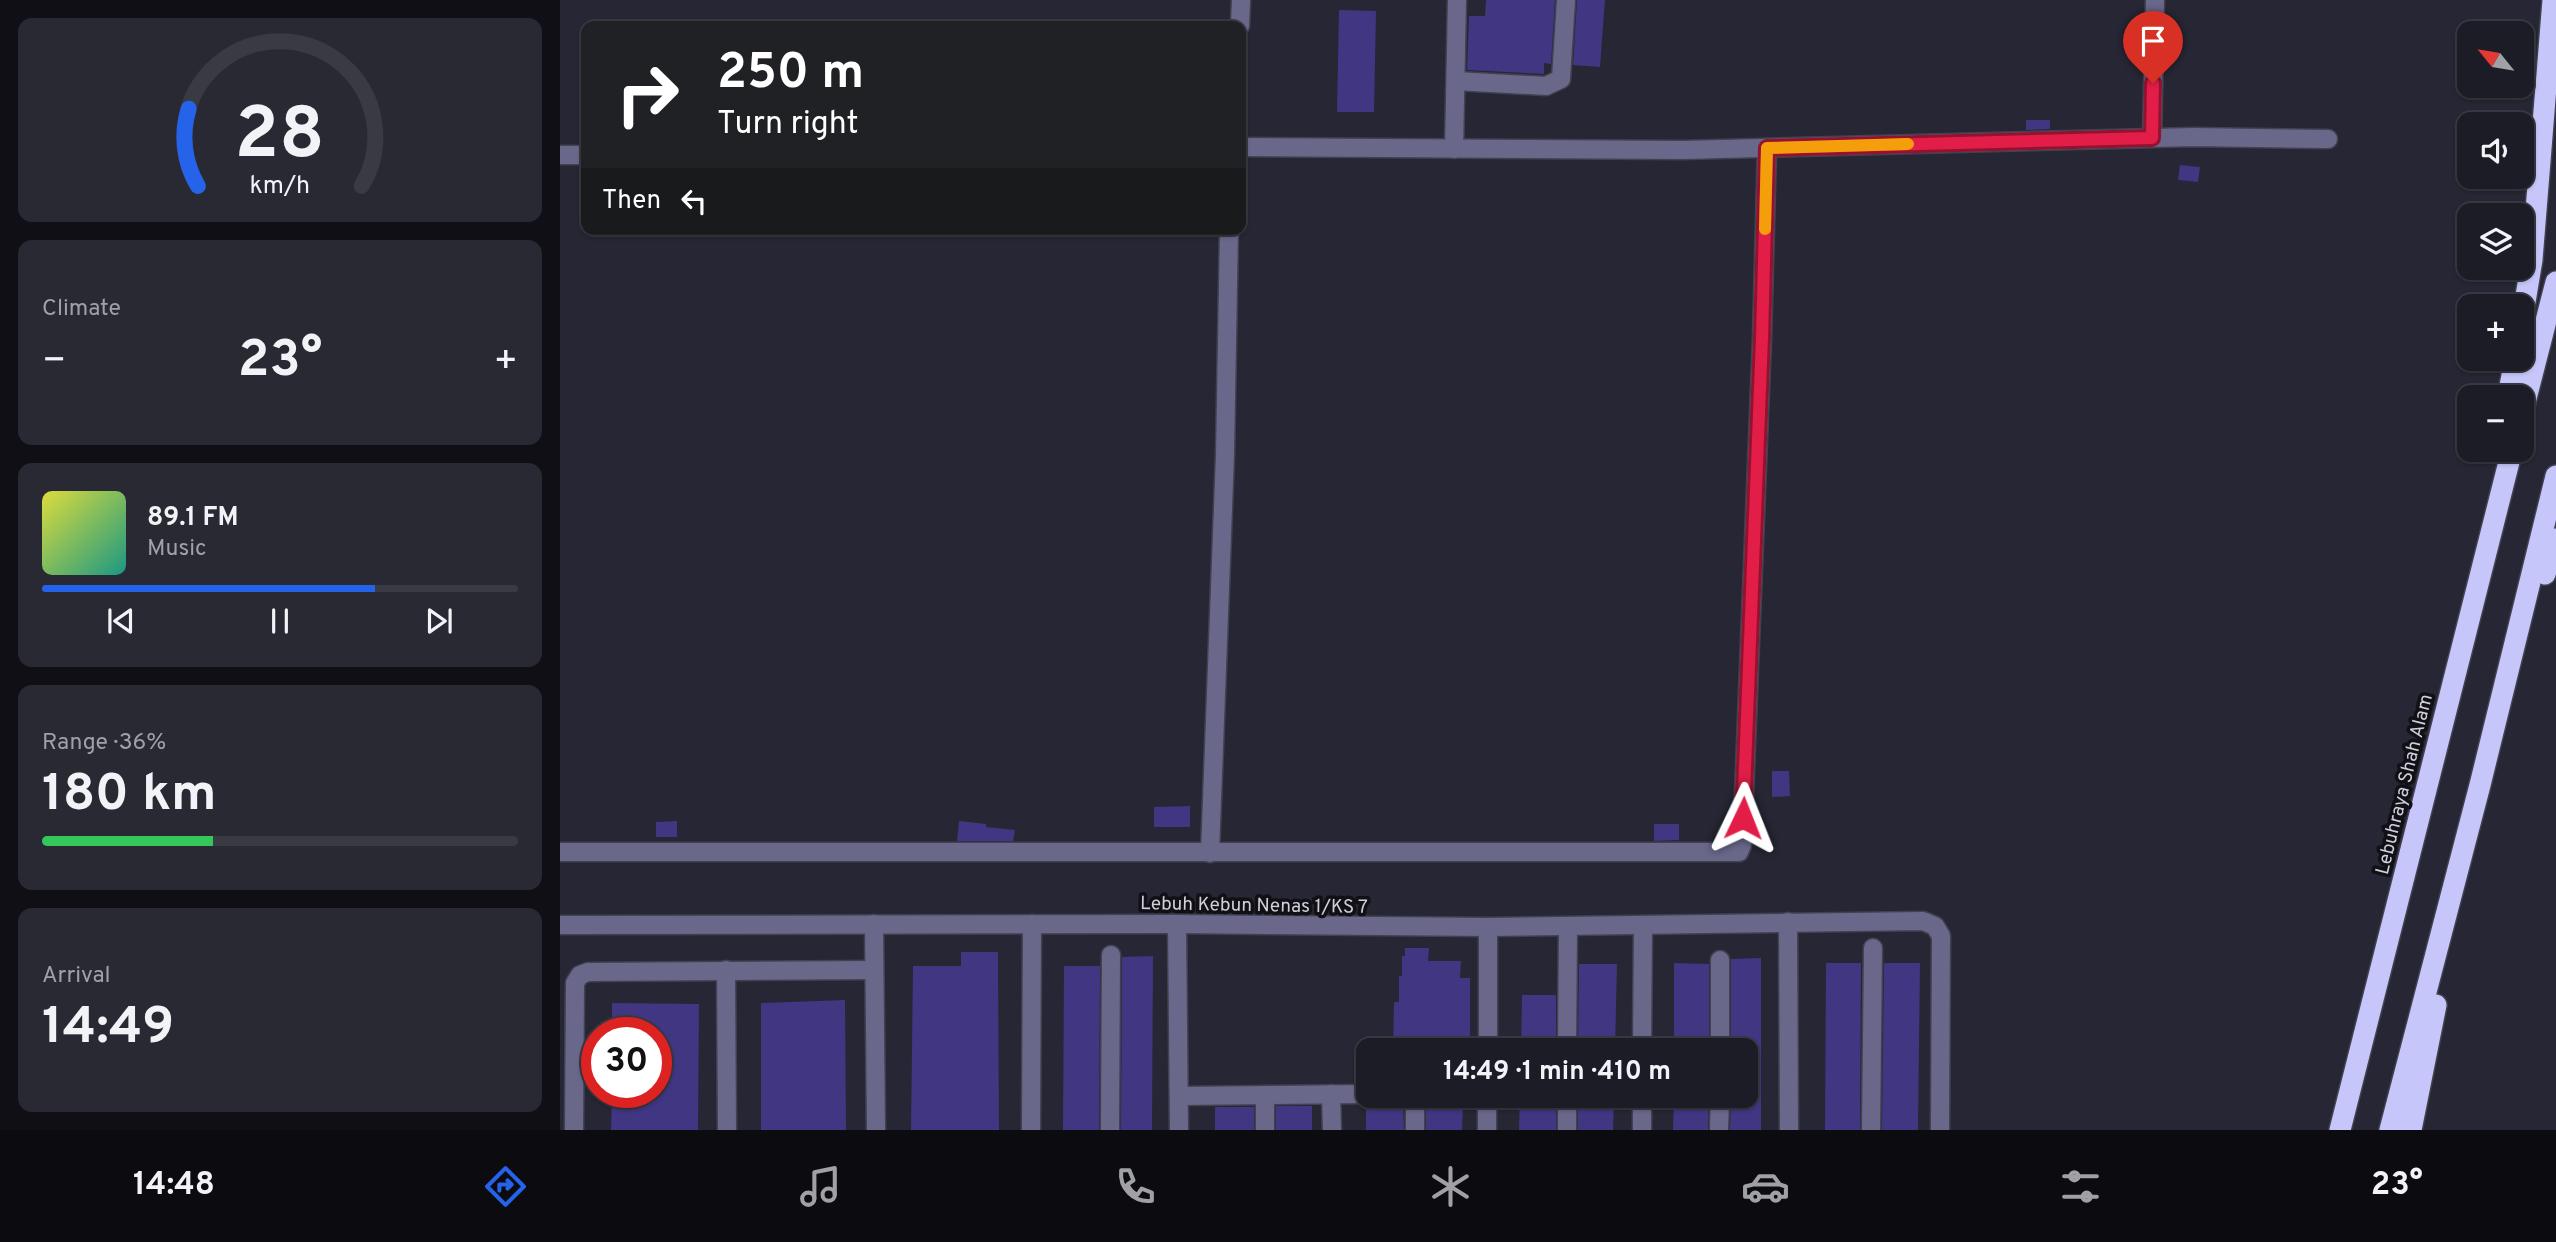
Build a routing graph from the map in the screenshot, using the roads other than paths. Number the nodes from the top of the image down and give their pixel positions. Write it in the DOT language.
graph roads {
  1 [pos="1241,0"];
  2 [pos="1457,0"];
  3 [pos="1566,0"];
  4 [pos="2155,0"];
  5 [pos="2553,0"];
  6 [pos="1240,21"];
  7 [pos="1456,81"];
  8 [pos="2152,138"];
  9 [pos="2328,139"];
  10 [pos="1246,147"];
  11 [pos="1767,148"];
  12 [pos="1454,149"];
  13 [pos="560,155"];
  14 [pos="581,155"];
  15 [pos="1229,235"];
  16 [pos="2556,282"];
  17 [pos="2526,294"];
  18 [pos="2529,385"];
  19 [pos="2497,462"];
  20 [pos="2509,462"];
  21 [pos="2556,476"];
  22 [pos="2556,540"];
  23 [pos="2473,601"];
  24 [pos="2480,785"];
  25 [pos="560,852"];
  26 [pos="1210,853"];
  27 [pos="1788,922"];
  28 [pos="874,924"];
  29 [pos="1032,924"];
  30 [pos="1177,924"];
  31 [pos="560,925"];
  32 [pos="1643,925"];
  33 [pos="1488,927"];
  34 [pos="1568,927"];
  35 [pos="1873,948"];
  36 [pos="1111,955"];
  37 [pos="1720,960"];
  38 [pos="726,970"];
  39 [pos="874,970"];
  40 [pos="1488,1038"];
  41 [pos="1567,1038"];
  42 [pos="1643,1038"];
  43 [pos="1720,1038"];
  44 [pos="1331,1094"];
  45 [pos="1356,1094"];
  46 [pos="1265,1095"];
  47 [pos="1179,1096"];
  48 [pos="1415,1108"];
  49 [pos="1488,1108"];
  50 [pos="1567,1108"];
  51 [pos="1642,1108"];
  52 [pos="1720,1108"];
  53 [pos="574,1130"];
  54 [pos="727,1130"];
  55 [pos="876,1130"];
  56 [pos="1031,1130"];
  57 [pos="1110,1130"];
  58 [pos="1179,1130"];
  59 [pos="1265,1130"];
  60 [pos="1332,1130"];
  61 [pos="1415,1130"];
  62 [pos="1487,1130"];
  63 [pos="1567,1130"];
  64 [pos="1642,1130"];
  65 [pos="1719,1130"];
  66 [pos="1789,1130"];
  67 [pos="1871,1130"];
  68 [pos="1940,1130"];
  69 [pos="2338,1130"];
  70 [pos="2390,1130"];
  71 [pos="2412,1130"];
  1 -- 6 [label="street"];
  2 -- 7 [label="street"];
  3 -- 7 [label="street"];
  4 -- 8 [label="street"];
  5 -- 17 [label="highway"];
  7 -- 12 [label="street"];
  8 -- 9 [label="street"];
  8 -- 11 [label="street"];
  10 -- 12 [label="street"];
  11 -- 12 [label="street"];
  11 -- 26 [label="street"];
  13 -- 14 [label="street"];
  15 -- 26 [label="street"];
  16 -- 18 [label="highway"];
  19 -- 23 [label="highway"];
  20 -- 23 [label="highway, Lebuhraya Shah Alam"];
  21 -- 24 [label="highway"];
  22 -- 24 [label="highway"];
  23 -- 69 [label="highway, Lebuhraya Shah Alam"];
  24 -- 70 [label="highway"];
  24 -- 71 [label="highway"];
  25 -- 26 [label="street"];
  27 -- 32 [label="street, Lebuh Kebun Nenas 1/KS 7"];
  27 -- 66 [label="street"];
  27 -- 68 [label="street, Lebuh Kebun Nenas 1/KS 7"];
  28 -- 29 [label="street, Lebuh Kebun Nenas 1/KS 7"];
  28 -- 31 [label="street, Lebuh Kebun Nenas 1/KS 7"];
  28 -- 39 [label="street"];
  29 -- 30 [label="street, Lebuh Kebun Nenas 1/KS 7"];
  29 -- 56 [label="street"];
  30 -- 33 [label="street, Lebuh Kebun Nenas 1/KS 7"];
  30 -- 47 [label="street"];
  32 -- 34 [label="street, Lebuh Kebun Nenas 1/KS 7"];
  32 -- 42 [label="street"];
  33 -- 34 [label="street, Lebuh Kebun Nenas 1/KS 7"];
  33 -- 40 [label="street"];
  34 -- 41 [label="street"];
  35 -- 67 [label="street"];
  36 -- 57 [label="street"];
  37 -- 43 [label="street"];
  38 -- 39 [label="street"];
  38 -- 53 [label="street"];
  38 -- 54 [label="street"];
  39 -- 55 [label="street"];
  44 -- 45 [label="street"];
  44 -- 46 [label="street"];
  44 -- 60 [label="street"];
  46 -- 47 [label="street"];
  46 -- 59 [label="street"];
  47 -- 58 [label="street"];
  48 -- 61 [label="street"];
  49 -- 62 [label="street"];
  50 -- 63 [label="street"];
  51 -- 64 [label="street"];
  52 -- 65 [label="street"];
}
